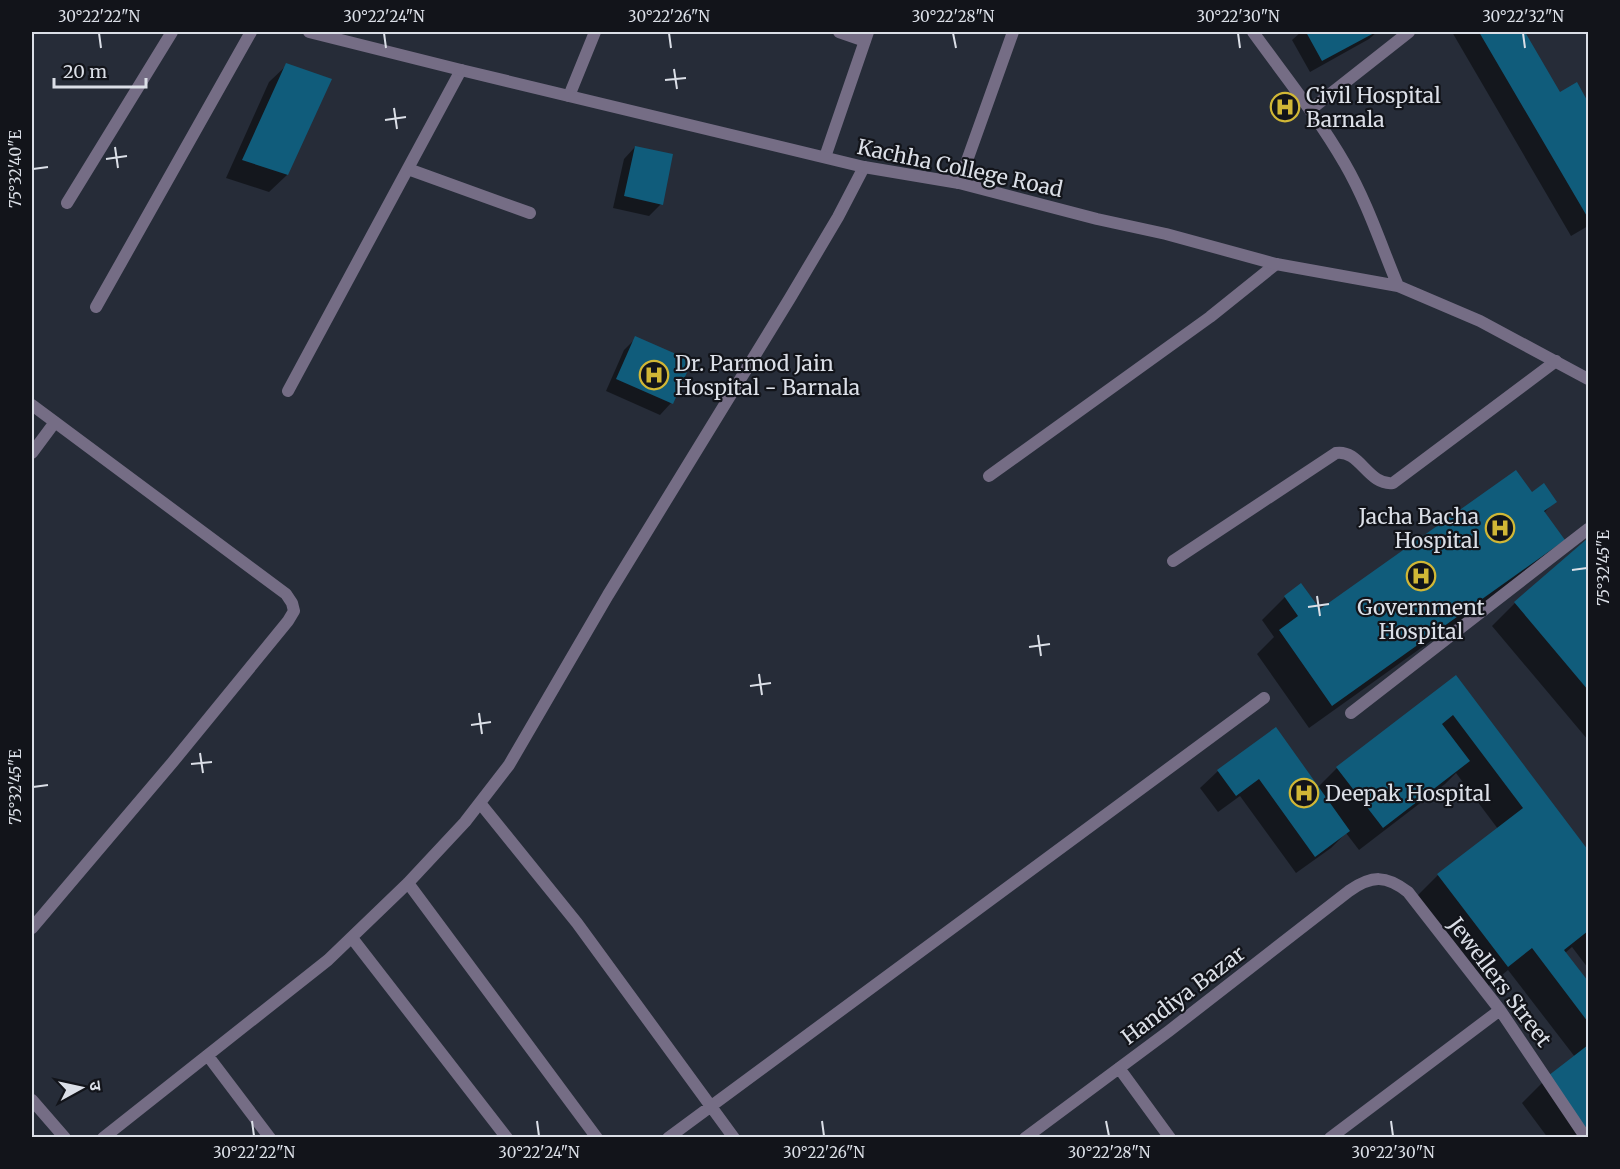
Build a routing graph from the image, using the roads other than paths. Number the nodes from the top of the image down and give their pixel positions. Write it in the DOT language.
graph roads {
  1 [pos="172,32"];
  2 [pos="251,32"];
  3 [pos="309,32"];
  4 [pos="595,32"];
  5 [pos="839,32"];
  6 [pos="1013,32"];
  7 [pos="1252,32"];
  8 [pos="1409,32"];
  9 [pos="867,36"];
  10 [pos="461,70"];
  11 [pos="569,96"];
  12 [pos="1310,110"];
  13 [pos="825,157"];
  14 [pos="864,167"];
  15 [pos="408,169"];
  16 [pos="959,183"];
  17 [pos="67,202"];
  18 [pos="530,213"];
  19 [pos="1276,264"];
  20 [pos="1398,286"];
  21 [pos="96,307"];
  22 [pos="1556,361"];
  23 [pos="1588,379"];
  24 [pos="288,392"];
  25 [pos="32,405"];
  26 [pos="55,422"];
  27 [pos="32,453"];
  28 [pos="989,476"];
  29 [pos="1588,529"];
  30 [pos="1173,561"];
  31 [pos="1264,698"];
  32 [pos="1351,713"];
  33 [pos="480,803"];
  34 [pos="1363,881"];
  35 [pos="408,883"];
  36 [pos="32,927"];
  37 [pos="352,938"];
  38 [pos="1500,1010"];
  39 [pos="208,1056"];
  40 [pos="1119,1068"];
  41 [pos="32,1100"];
  42 [pos="710,1105"];
  43 [pos="65,1137"];
  44 [pos="103,1137"];
  45 [pos="270,1137"];
  46 [pos="507,1137"];
  47 [pos="597,1137"];
  48 [pos="668,1137"];
  49 [pos="734,1137"];
  50 [pos="1024,1137"];
  51 [pos="1170,1137"];
  52 [pos="1330,1137"];
  53 [pos="1586,1137"];
  1 -- 17 [label="street"];
  2 -- 21 [label="street"];
  3 -- 10 [label="street, Kachha College Road"];
  4 -- 11 [label="street"];
  5 -- 9 [label="street"];
  6 -- 16 [label="street"];
  7 -- 12 [label="street"];
  8 -- 12 [label="street"];
  9 -- 13 [label="street"];
  10 -- 11 [label="street, Kachha College Road"];
  10 -- 15 [label="street"];
  11 -- 13 [label="street, Kachha College Road"];
  12 -- 20 [label="street"];
  13 -- 14 [label="street, Kachha College Road"];
  14 -- 16 [label="street, Kachha College Road"];
  14 -- 33 [label="street"];
  15 -- 18 [label="street"];
  15 -- 24 [label="street"];
  16 -- 19 [label="street, Kachha College Road"];
  19 -- 20 [label="street, Kachha College Road"];
  19 -- 28 [label="street"];
  20 -- 22 [label="street, Kachha College Road"];
  22 -- 23 [label="street, Kachha College Road"];
  22 -- 30 [label="street"];
  25 -- 26 [label="street"];
  26 -- 27 [label="street"];
  26 -- 36 [label="street"];
  29 -- 32 [label="street"];
  31 -- 42 [label="street"];
  33 -- 35 [label="street"];
  33 -- 42 [label="street"];
  34 -- 38 [label="street, Jewellers Street"];
  34 -- 40 [label="street, Handiya Bazar"];
  35 -- 37 [label="street"];
  35 -- 47 [label="street"];
  37 -- 39 [label="street"];
  37 -- 46 [label="street"];
  38 -- 52 [label="street"];
  38 -- 53 [label="street, Jewellers Street"];
  39 -- 44 [label="street"];
  39 -- 45 [label="street"];
  40 -- 50 [label="street, Handiya Bazar"];
  40 -- 51 [label="street"];
  41 -- 43 [label="street"];
  42 -- 48 [label="street"];
  42 -- 49 [label="street"];
}
